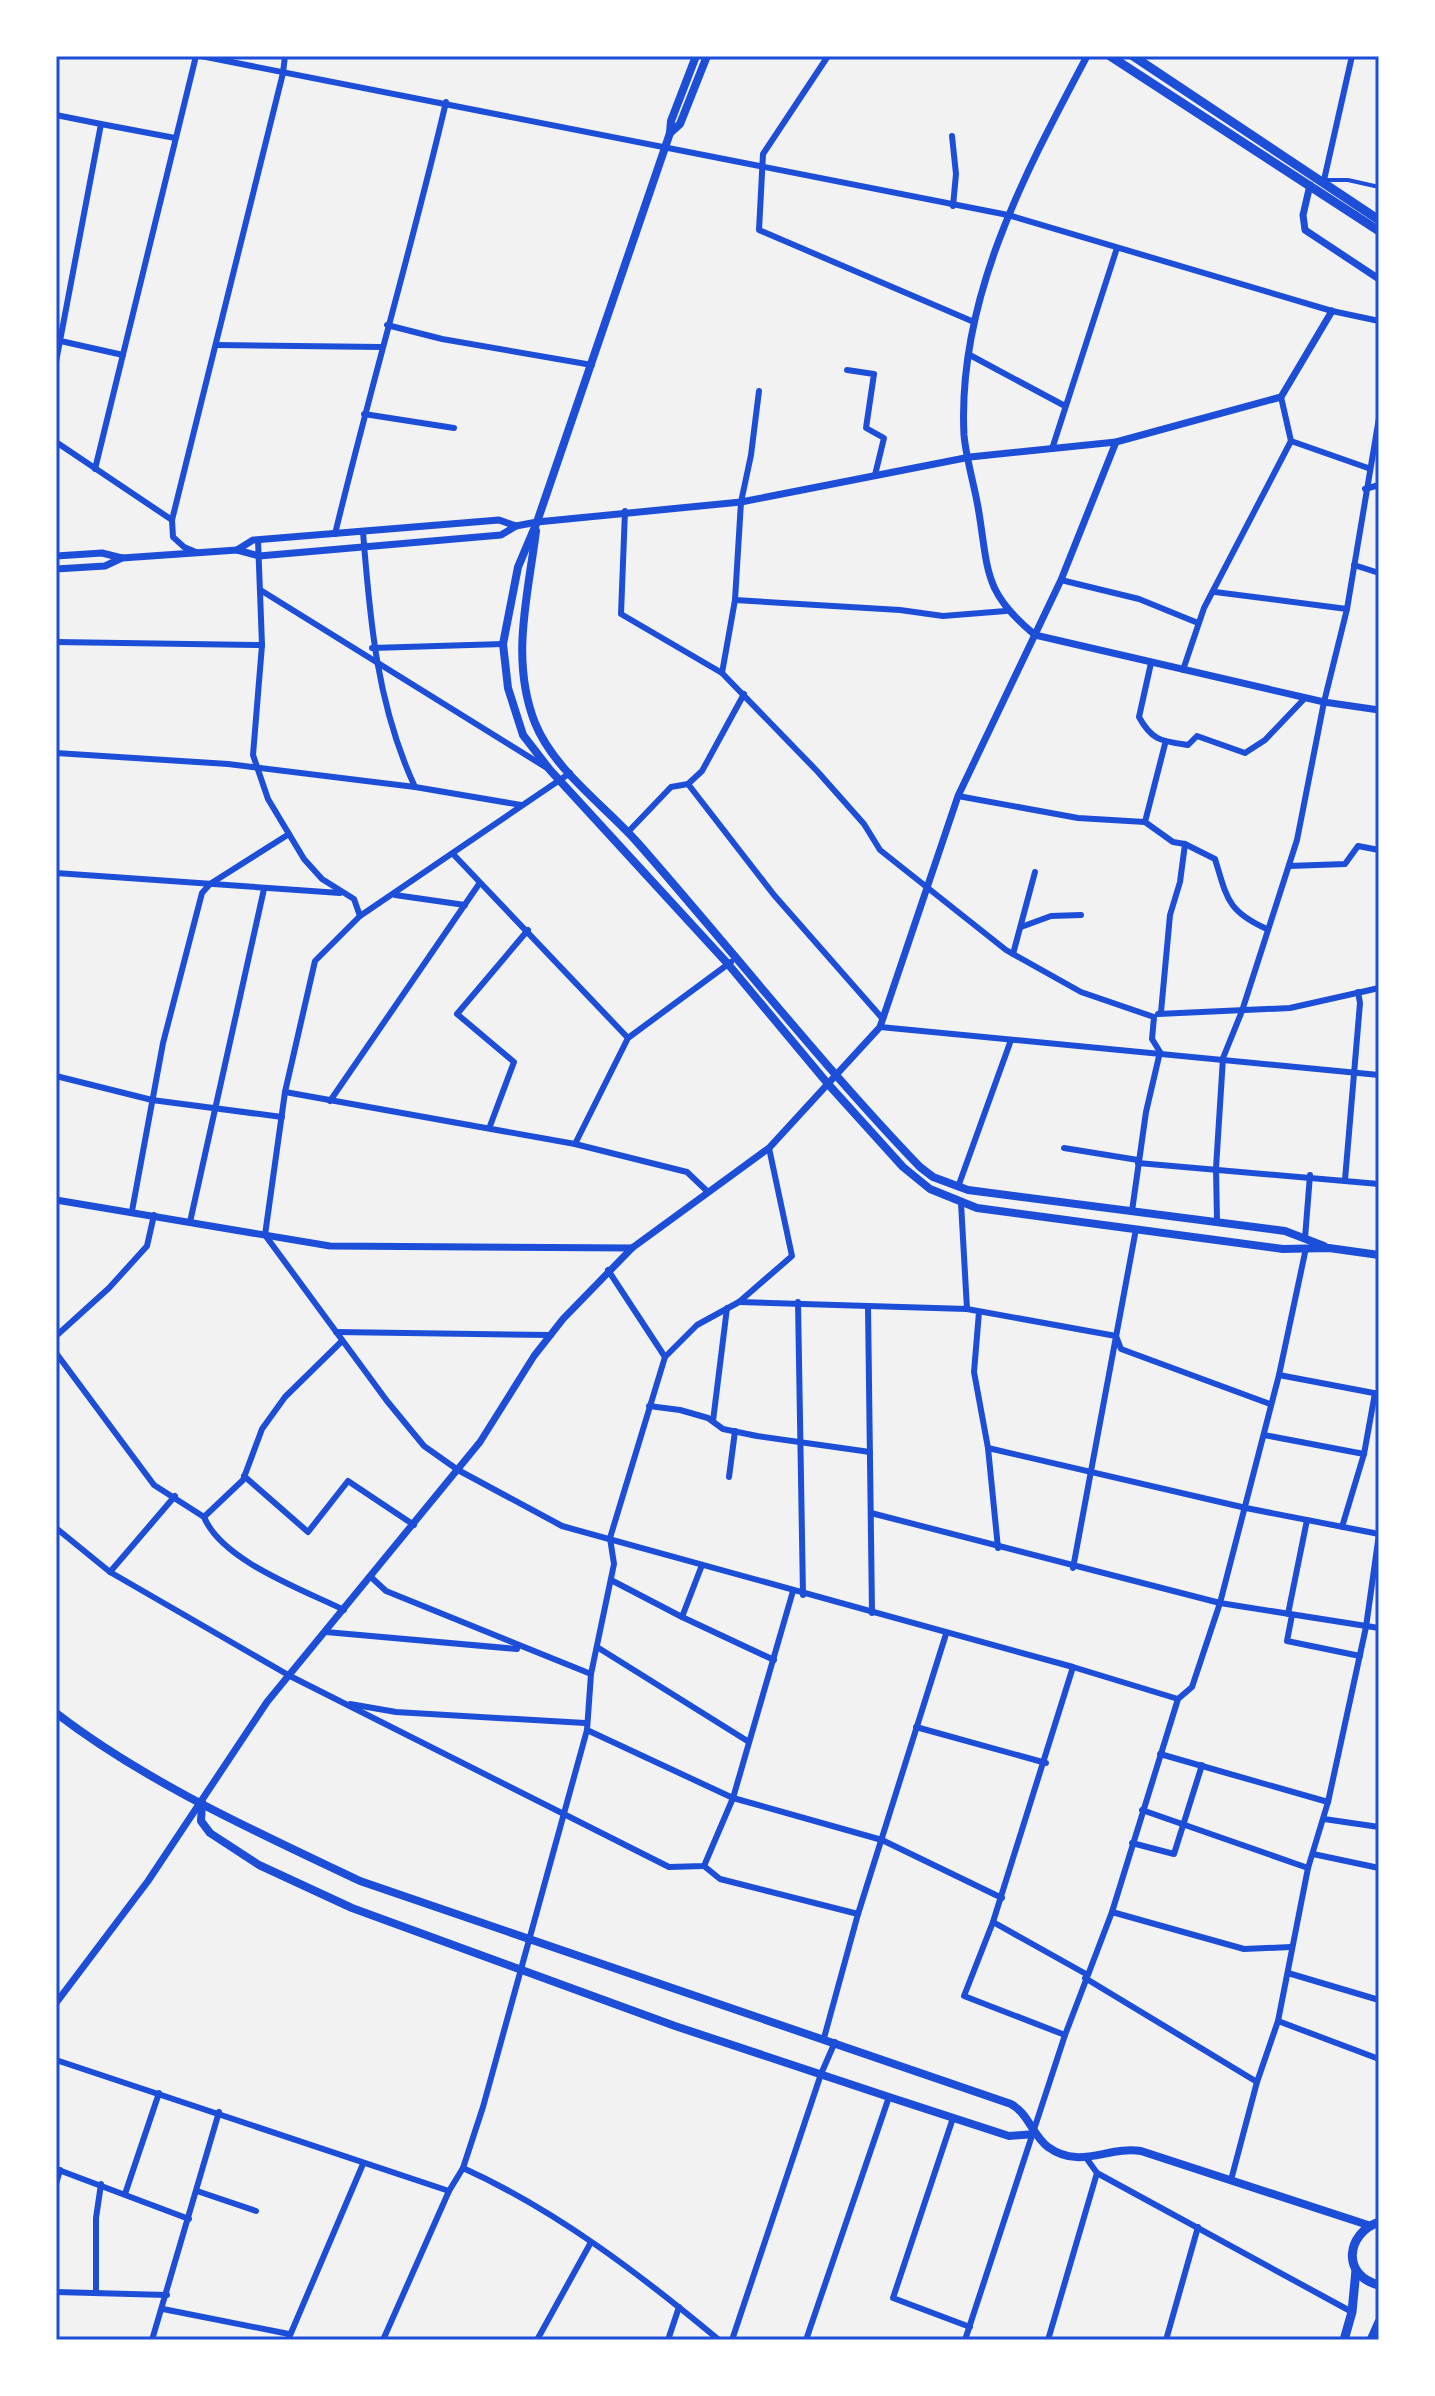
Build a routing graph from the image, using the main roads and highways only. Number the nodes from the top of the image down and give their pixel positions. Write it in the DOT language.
graph roads {
  1 [pos="696,56"];
  2 [pos="707,56"];
  3 [pos="1110,56"];
  4 [pos="1133,56"];
  5 [pos="670,133"];
  6 [pos="1379,220"];
  7 [pos="1379,231"];
  8 [pos="537,522"];
  9 [pos="1306,1243"];
  10 [pos="1379,1255"];
  11 [pos="56,1713"];
  12 [pos="202,1802"];
  13 [pos="1035,2134"];
  14 [pos="1379,2222"];
  15 [pos="1368,2225"];
  16 [pos="1356,2270"];
  17 [pos="1379,2285"];
  18 [pos="1379,2322"];
  19 [pos="1344,2340"];
  20 [pos="1371,2340"];
  1 -- 5 [label="main road"];
  2 -- 5 [label="main road"];
  3 -- 7 [label="main road"];
  4 -- 6 [label="main road"];
  5 -- 8 [label="main road"];
  8 -- 9 [label="main road"];
  8 -- 9 [label="main road"];
  9 -- 10 [label="main road"];
  11 -- 12 [label="main road"];
  12 -- 13 [label="main road"];
  12 -- 13 [label="main road"];
  13 -- 15 [label="main road"];
  14 -- 15 [label="main road"];
  15 -- 16 [label="main road"];
  16 -- 17 [label="main road"];
  16 -- 19 [label="main road"];
  18 -- 20 [label="main road"];
}
